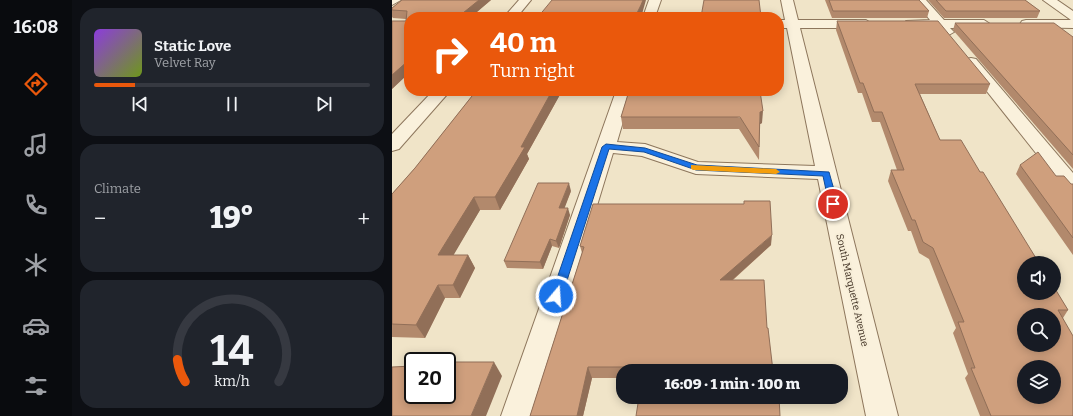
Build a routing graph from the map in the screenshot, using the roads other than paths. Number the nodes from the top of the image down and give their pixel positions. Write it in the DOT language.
graph roads {
  1 [pos="395,0"];
  2 [pos="525,0"];
  3 [pos="655,0"];
  4 [pos="787,0"];
  5 [pos="920,0"];
  6 [pos="1049,0"];
  7 [pos="392,2"];
  8 [pos="514,12"];
  9 [pos="651,12"];
  10 [pos="1073,17"];
  11 [pos="786,24"];
  12 [pos="879,24"];
  13 [pos="894,24"];
  14 [pos="940,24"];
  15 [pos="995,24"];
  16 [pos="1011,24"];
  17 [pos="1073,24"];
  18 [pos="437,96"];
  19 [pos="622,96"];
  20 [pos="392,145"];
  21 [pos="606,147"];
  22 [pos="826,173"];
  23 [pos="1073,186"];
  24 [pos="517,416"];
  25 [pos="882,416"];
  1 -- 7 [label="street"];
  2 -- 8 [label="street"];
  3 -- 9 [label="street"];
  4 -- 11 [label="street, South Marquette Avenue"];
  5 -- 14 [label="street"];
  6 -- 10 [label="street"];
  11 -- 12 [label="street"];
  11 -- 22 [label="street, South Marquette Avenue"];
  13 -- 14 [label="street"];
  14 -- 15 [label="street"];
  14 -- 23 [label="street"];
  16 -- 17 [label="street"];
  18 -- 20 [label="street"];
  19 -- 21 [label="street"];
  21 -- 22 [label="street"];
  21 -- 24 [label="street"];
  22 -- 25 [label="street, South Marquette Avenue"];
}
